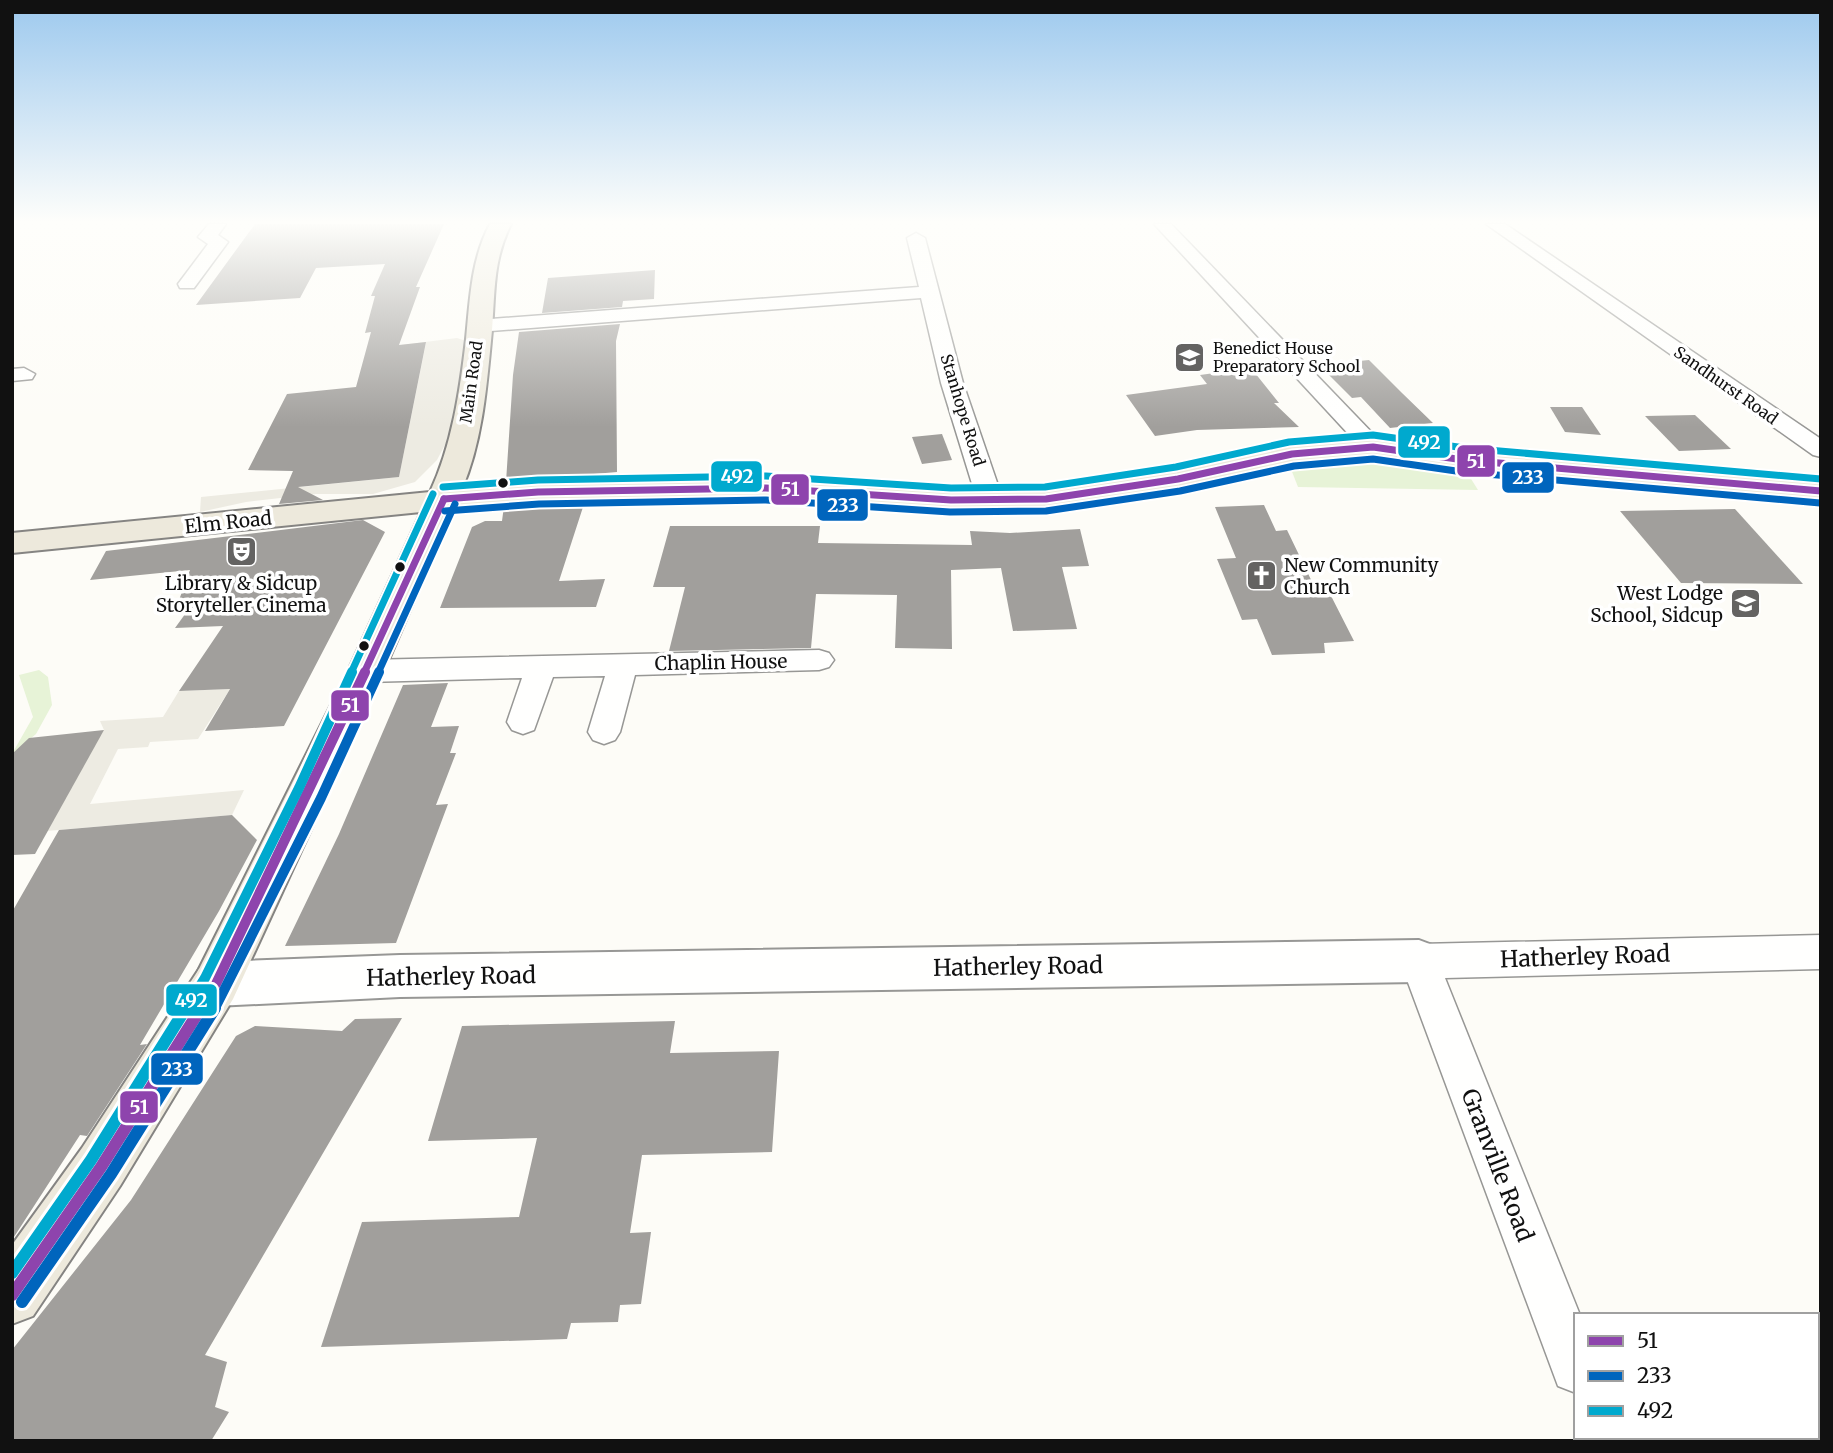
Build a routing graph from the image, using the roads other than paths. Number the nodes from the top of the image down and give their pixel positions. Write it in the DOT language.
graph roads {
  1 [pos="482,292"];
  2 [pos="931,292"];
  3 [pos="1226,292"];
  4 [pos="1592,292"];
  5 [pos="478,326"];
  6 [pos="1373,447"];
  7 [pos="1821,450"];
  8 [pos="1821,491"];
  9 [pos="444,499"];
  10 [pos="990,500"];
  11 [pos="12,543"];
  12 [pos="819,660"];
  13 [pos="623,664"];
  14 [pos="541,666"];
  15 [pos="366,671"];
  16 [pos="523,722"];
  17 [pos="604,732"];
  18 [pos="1821,952"];
  19 [pos="1419,961"];
  20 [pos="216,984"];
  21 [pos="12,1294"];
  22 [pos="1574,1363"];
  1 -- 5 [label="main road, Main Road"];
  2 -- 5 [label="street"];
  2 -- 10 [label="street, Stanhope Road"];
  3 -- 6 [label="street"];
  4 -- 7 [label="street, Sandhurst Road"];
  5 -- 9 [label="main road, Main Road"];
  6 -- 8 [label="main road, Elm Road"];
  6 -- 10 [label="main road, Elm Road"];
  9 -- 10 [label="main road, Elm Road"];
  9 -- 11 [label="main road, Elm Road"];
  9 -- 15 [label="main road, Main Road"];
  12 -- 13 [label="street, Chaplin House"];
  13 -- 14 [label="street, Chaplin House"];
  13 -- 17 [label="street"];
  14 -- 15 [label="street, Chaplin House"];
  14 -- 16 [label="street"];
  15 -- 20 [label="main road, Main Road"];
  18 -- 19 [label="street, Hatherley Road"];
  19 -- 20 [label="street, Hatherley Road"];
  19 -- 22 [label="street, Granville Road"];
  20 -- 21 [label="main road, Main Road"];
}
